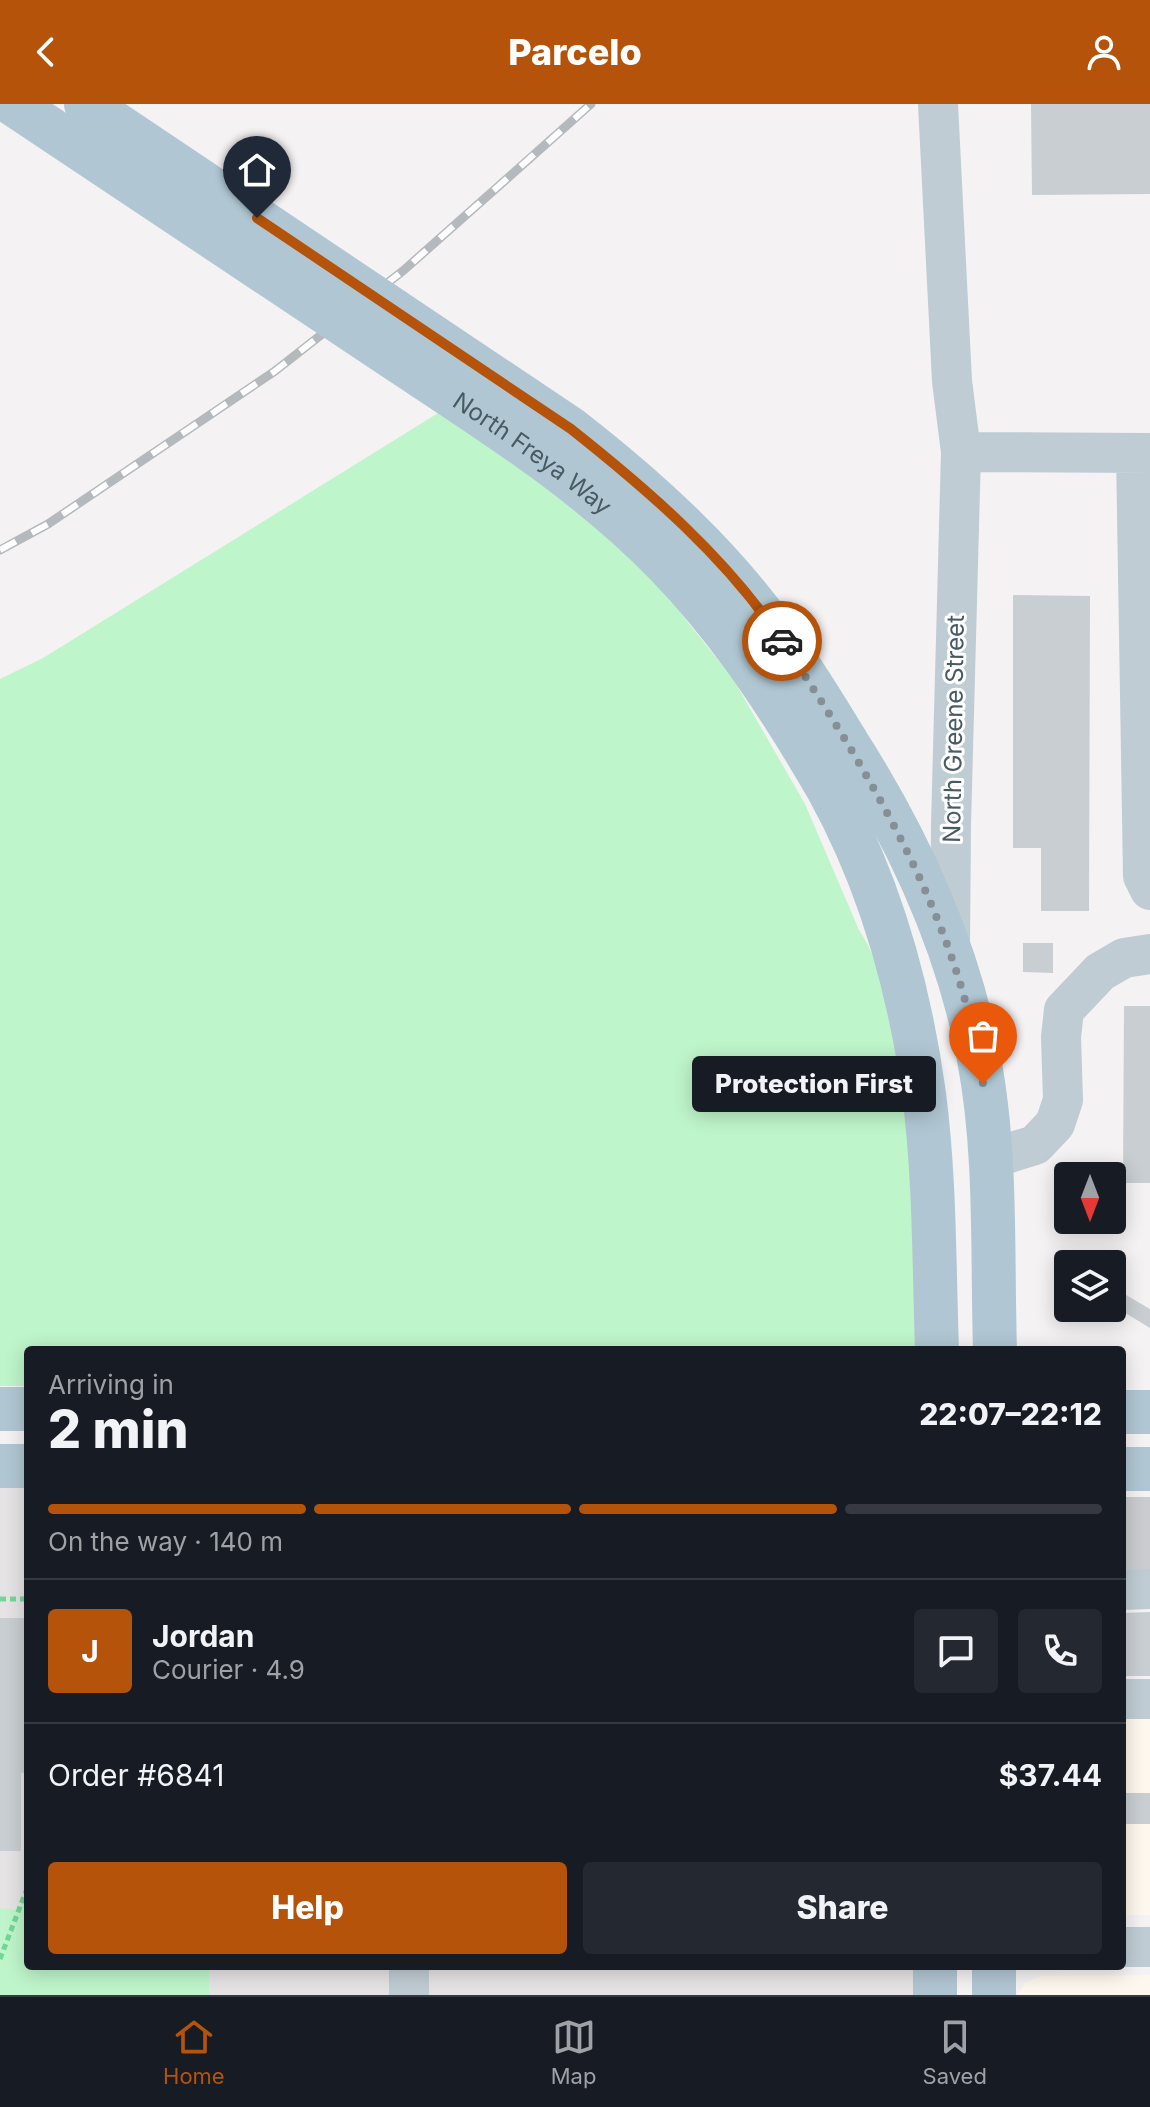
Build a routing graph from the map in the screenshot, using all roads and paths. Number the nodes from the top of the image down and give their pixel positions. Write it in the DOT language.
graph roads {
  1 [pos="13,104"];
  2 [pos="86,104"];
  3 [pos="938,104"];
  4 [pos="961,452"];
  5 [pos="1143,453"];
  6 [pos="828,750"];
  7 [pos="1150,890"];
  8 [pos="950,949"];
  9 [pos="1150,954"];
  10 [pos="990,1159"];
  11 [pos="937,1346"];
  12 [pos="995,1346"];
  13 [pos="0,1409"];
  14 [pos="24,1409"];
  15 [pos="1126,1412"];
  16 [pos="1150,1412"];
  17 [pos="0,1466"];
  18 [pos="24,1466"];
  19 [pos="1126,1469"];
  20 [pos="1150,1469"];
  21 [pos="1150,1589"];
  22 [pos="1126,1590"];
  23 [pos="0,1599"];
  24 [pos="24,1599"];
  25 [pos="1126,1699"];
  26 [pos="1150,1699"];
  27 [pos="24,1896"];
  28 [pos="1126,1947"];
  29 [pos="1150,1947"];
  30 [pos="0,1959"];
  31 [pos="409,1970"];
  32 [pos="935,1970"];
  33 [pos="994,1970"];
  34 [pos="409,1995"];
  35 [pos="935,1995"];
  36 [pos="994,1995"];
  1 -- 6 [label="main road, North Freya Way, bridge"];
  2 -- 6 [label="main road, North Freya Way, bridge"];
  3 -- 4 [label="street, North Greene Street"];
  4 -- 5 [label="street"];
  4 -- 8 [label="street, North Greene Street"];
  5 -- 7 [label="street"];
  6 -- 8 [label="main road, North Freya Way"];
  6 -- 11 [label="main road, North Freya Way"];
  8 -- 10 [label="main road, North Greene Street"];
  9 -- 10 [label="street"];
  10 -- 12 [label="main road, North Greene Street"];
  13 -- 14 [label="main road"];
  15 -- 16 [label="main road"];
  17 -- 18 [label="main road"];
  19 -- 20 [label="main road"];
  21 -- 22 [label="street"];
  23 -- 24 [label="path"];
  25 -- 26 [label="street"];
  27 -- 30 [label="path"];
  28 -- 29 [label="street"];
  31 -- 34 [label="street"];
  32 -- 35 [label="main road"];
  33 -- 36 [label="main road"];
}
